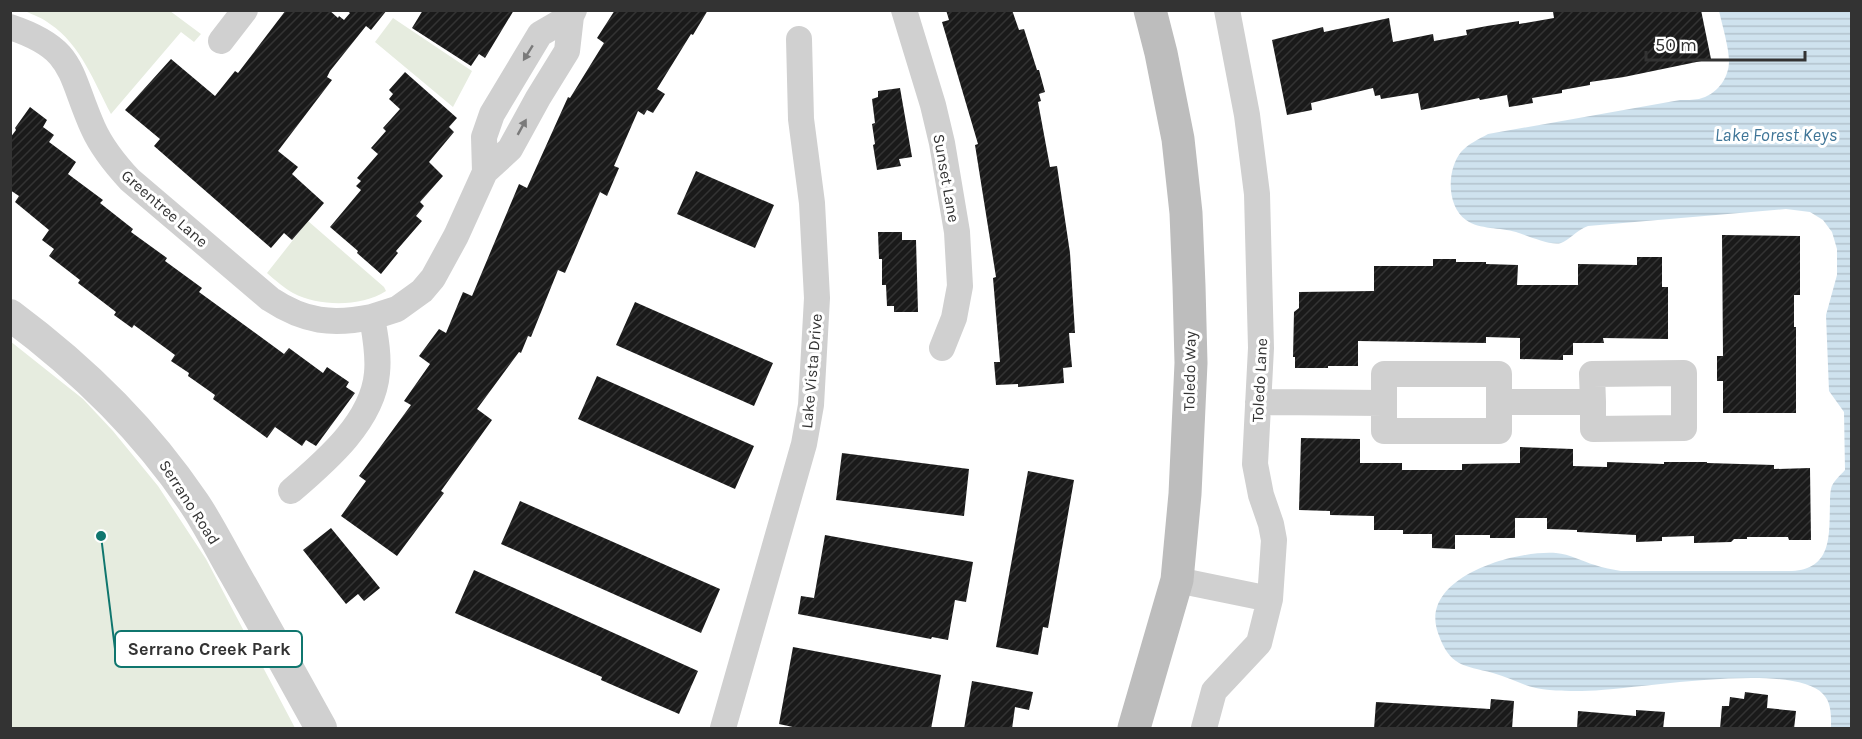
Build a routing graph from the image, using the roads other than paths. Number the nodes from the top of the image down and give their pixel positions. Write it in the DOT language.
graph roads {
  1 [pos="245,10"];
  2 [pos="904,10"];
  3 [pos="1150,10"];
  4 [pos="1232,11"];
  5 [pos="572,13"];
  6 [pos="10,27"];
  7 [pos="799,39"];
  8 [pos="221,41"];
  9 [pos="10,315"];
  10 [pos="372,317"];
  11 [pos="942,348"];
  12 [pos="1258,402"];
  13 [pos="1499,402"];
  14 [pos="1593,402"];
  15 [pos="1384,403"];
  16 [pos="291,491"];
  17 [pos="1177,580"];
  18 [pos="1270,599"];
  19 [pos="321,729"];
  20 [pos="723,729"];
  21 [pos="1134,729"];
  22 [pos="1204,729"];
  1 -- 8 [label="street"];
  2 -- 11 [label="street, Sunset Lane"];
  3 -- 17 [label="main road, Toledo Way"];
  4 -- 12 [label="street, Toledo Lane"];
  5 -- 10 [label="street, Greentree Lane"];
  6 -- 10 [label="street, Greentree Lane"];
  7 -- 20 [label="street, Lake Vista Drive"];
  9 -- 19 [label="street, Serrano Road"];
  10 -- 16 [label="street"];
  12 -- 15 [label="street"];
  12 -- 18 [label="street, Toledo Lane"];
  13 -- 14 [label="street"];
  13 -- 15 [label="street"];
  13 -- 15 [label="street"];
  17 -- 18 [label="street"];
  17 -- 21 [label="main road, Toledo Way"];
  18 -- 22 [label="street, Toledo Lane"];
}
